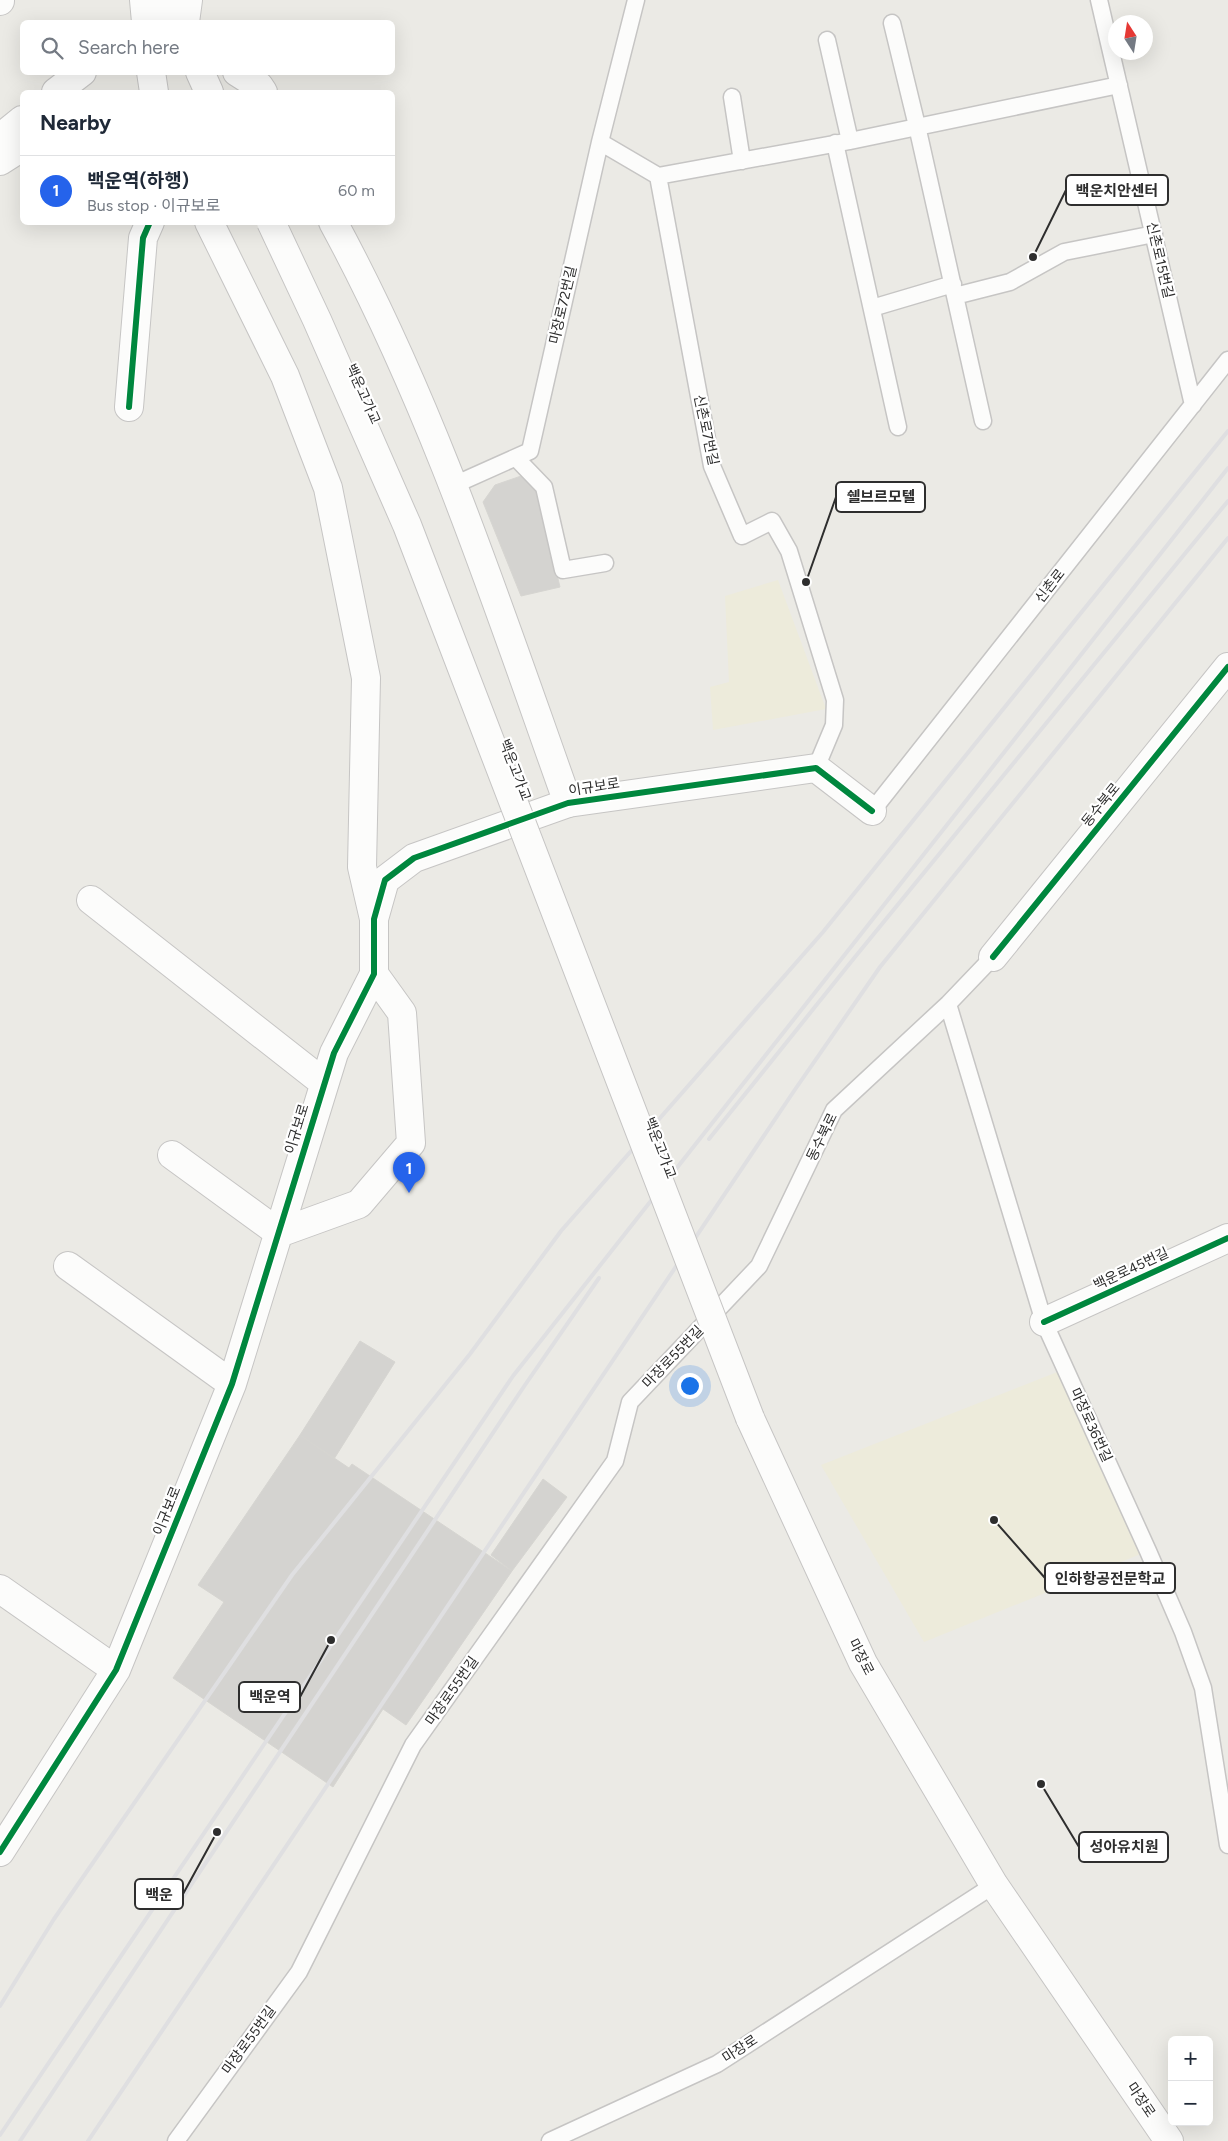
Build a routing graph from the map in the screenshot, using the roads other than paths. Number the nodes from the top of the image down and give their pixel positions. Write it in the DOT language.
graph roads {
  1 [pos="144,0"];
  2 [pos="164,0"];
  3 [pos="188,0"];
  4 [pos="636,0"];
  5 [pos="1099,0"];
  6 [pos="146,20"];
  7 [pos="174,20"];
  8 [pos="185,20"];
  9 [pos="892,22"];
  10 [pos="827,40"];
  11 [pos="78,75"];
  12 [pos="151,75"];
  13 [pos="201,75"];
  14 [pos="242,75"];
  15 [pos="1119,85"];
  16 [pos="59,90"];
  17 [pos="154,90"];
  18 [pos="208,90"];
  19 [pos="262,90"];
  20 [pos="732,97"];
  21 [pos="20,122"];
  22 [pos="917,126"];
  23 [pos="0,138"];
  24 [pos="600,142"];
  25 [pos="843,142"];
  26 [pos="20,148"];
  27 [pos="0,161"];
  28 [pos="742,161"];
  29 [pos="658,176"];
  30 [pos="149,225"];
  31 [pos="210,225"];
  32 [pos="271,225"];
  33 [pos="335,225"];
  34 [pos="1154,234"];
  35 [pos="954,290"];
  36 [pos="872,308"];
  37 [pos="1228,360"];
  38 [pos="1193,406"];
  39 [pos="129,407"];
  40 [pos="983,421"];
  41 [pos="898,427"];
  42 [pos="516,458"];
  43 [pos="454,486"];
  44 [pos="605,563"];
  45 [pos="1228,668"];
  46 [pos="816,768"];
  47 [pos="568,803"];
  48 [pos="872,811"];
  49 [pos="91,900"];
  50 [pos="374,918"];
  51 [pos="993,957"];
  52 [pos="374,974"];
  53 [pos="948,1004"];
  54 [pos="324,1083"];
  55 [pos="172,1154"];
  56 [pos="279,1233"];
  57 [pos="1228,1238"];
  58 [pos="68,1266"];
  59 [pos="760,1266"];
  60 [pos="1044,1322"];
  61 [pos="232,1384"];
  62 [pos="750,1418"];
  63 [pos="0,1589"];
  64 [pos="116,1670"];
  65 [pos="1228,1845"];
  66 [pos="0,1852"];
  67 [pos="994,1885"];
  68 [pos="176,2141"];
  69 [pos="550,2141"];
  70 [pos="1170,2141"];
  1 -- 6 [label="main road"];
  2 -- 7 [label="main road"];
  3 -- 8 [label="main road"];
  4 -- 24 [label="lane, 마장로72번길"];
  5 -- 15 [label="lane, 신촌로15번길"];
  9 -- 22 [label="lane"];
  10 -- 25 [label="lane"];
  11 -- 16 [label="main road"];
  12 -- 17 [label="main road"];
  13 -- 18 [label="main road"];
  14 -- 19 [label="main road"];
  15 -- 22 [label="lane"];
  15 -- 34 [label="lane, 신촌로15번길"];
  20 -- 28 [label="lane"];
  21 -- 23 [label="main road"];
  22 -- 25 [label="lane"];
  22 -- 35 [label="lane"];
  24 -- 29 [label="lane"];
  24 -- 42 [label="lane, 마장로72번길"];
  25 -- 28 [label="lane"];
  25 -- 36 [label="lane"];
  26 -- 27 [label="main road"];
  28 -- 29 [label="lane"];
  29 -- 46 [label="lane, 신촌로7번길"];
  30 -- 39 [label="main road"];
  31 -- 50 [label="main road"];
  32 -- 62 [label="main road, 백운고가교, bridge"];
  33 -- 43 [label="main road"];
  34 -- 35 [label="lane"];
  34 -- 38 [label="lane, 신촌로15번길"];
  35 -- 36 [label="lane"];
  35 -- 40 [label="lane"];
  36 -- 41 [label="lane"];
  37 -- 38 [label="lane, 신촌로"];
  38 -- 48 [label="lane, 신촌로"];
  42 -- 43 [label="lane, 마장로72번길"];
  42 -- 44 [label="lane"];
  43 -- 47 [label="main road"];
  45 -- 51 [label="main road, 동수북로"];
  46 -- 47 [label="main road, 이규보로"];
  46 -- 48 [label="main road"];
  47 -- 50 [label="main road, 이규보로"];
  49 -- 54 [label="main road"];
  50 -- 52 [label="main road, 이규보로"];
  51 -- 53 [label="lane, 동수북로"];
  52 -- 54 [label="main road, 이규보로"];
  52 -- 56 [label="main road"];
  53 -- 59 [label="lane, 동수북로"];
  53 -- 60 [label="lane, 마장로36번길"];
  54 -- 56 [label="main road, 이규보로"];
  55 -- 56 [label="main road"];
  56 -- 61 [label="main road, 이규보로"];
  57 -- 60 [label="main road, 백운로45번길"];
  58 -- 61 [label="main road"];
  59 -- 68 [label="lane, 마장로55번길"];
  60 -- 65 [label="lane, 마장로36번길"];
  61 -- 64 [label="main road, 이규보로"];
  62 -- 67 [label="main road, 마장로"];
  63 -- 64 [label="main road"];
  64 -- 66 [label="main road, 이규보로"];
  67 -- 69 [label="lane, 마장로"];
  67 -- 70 [label="main road, 마장로"];
}
